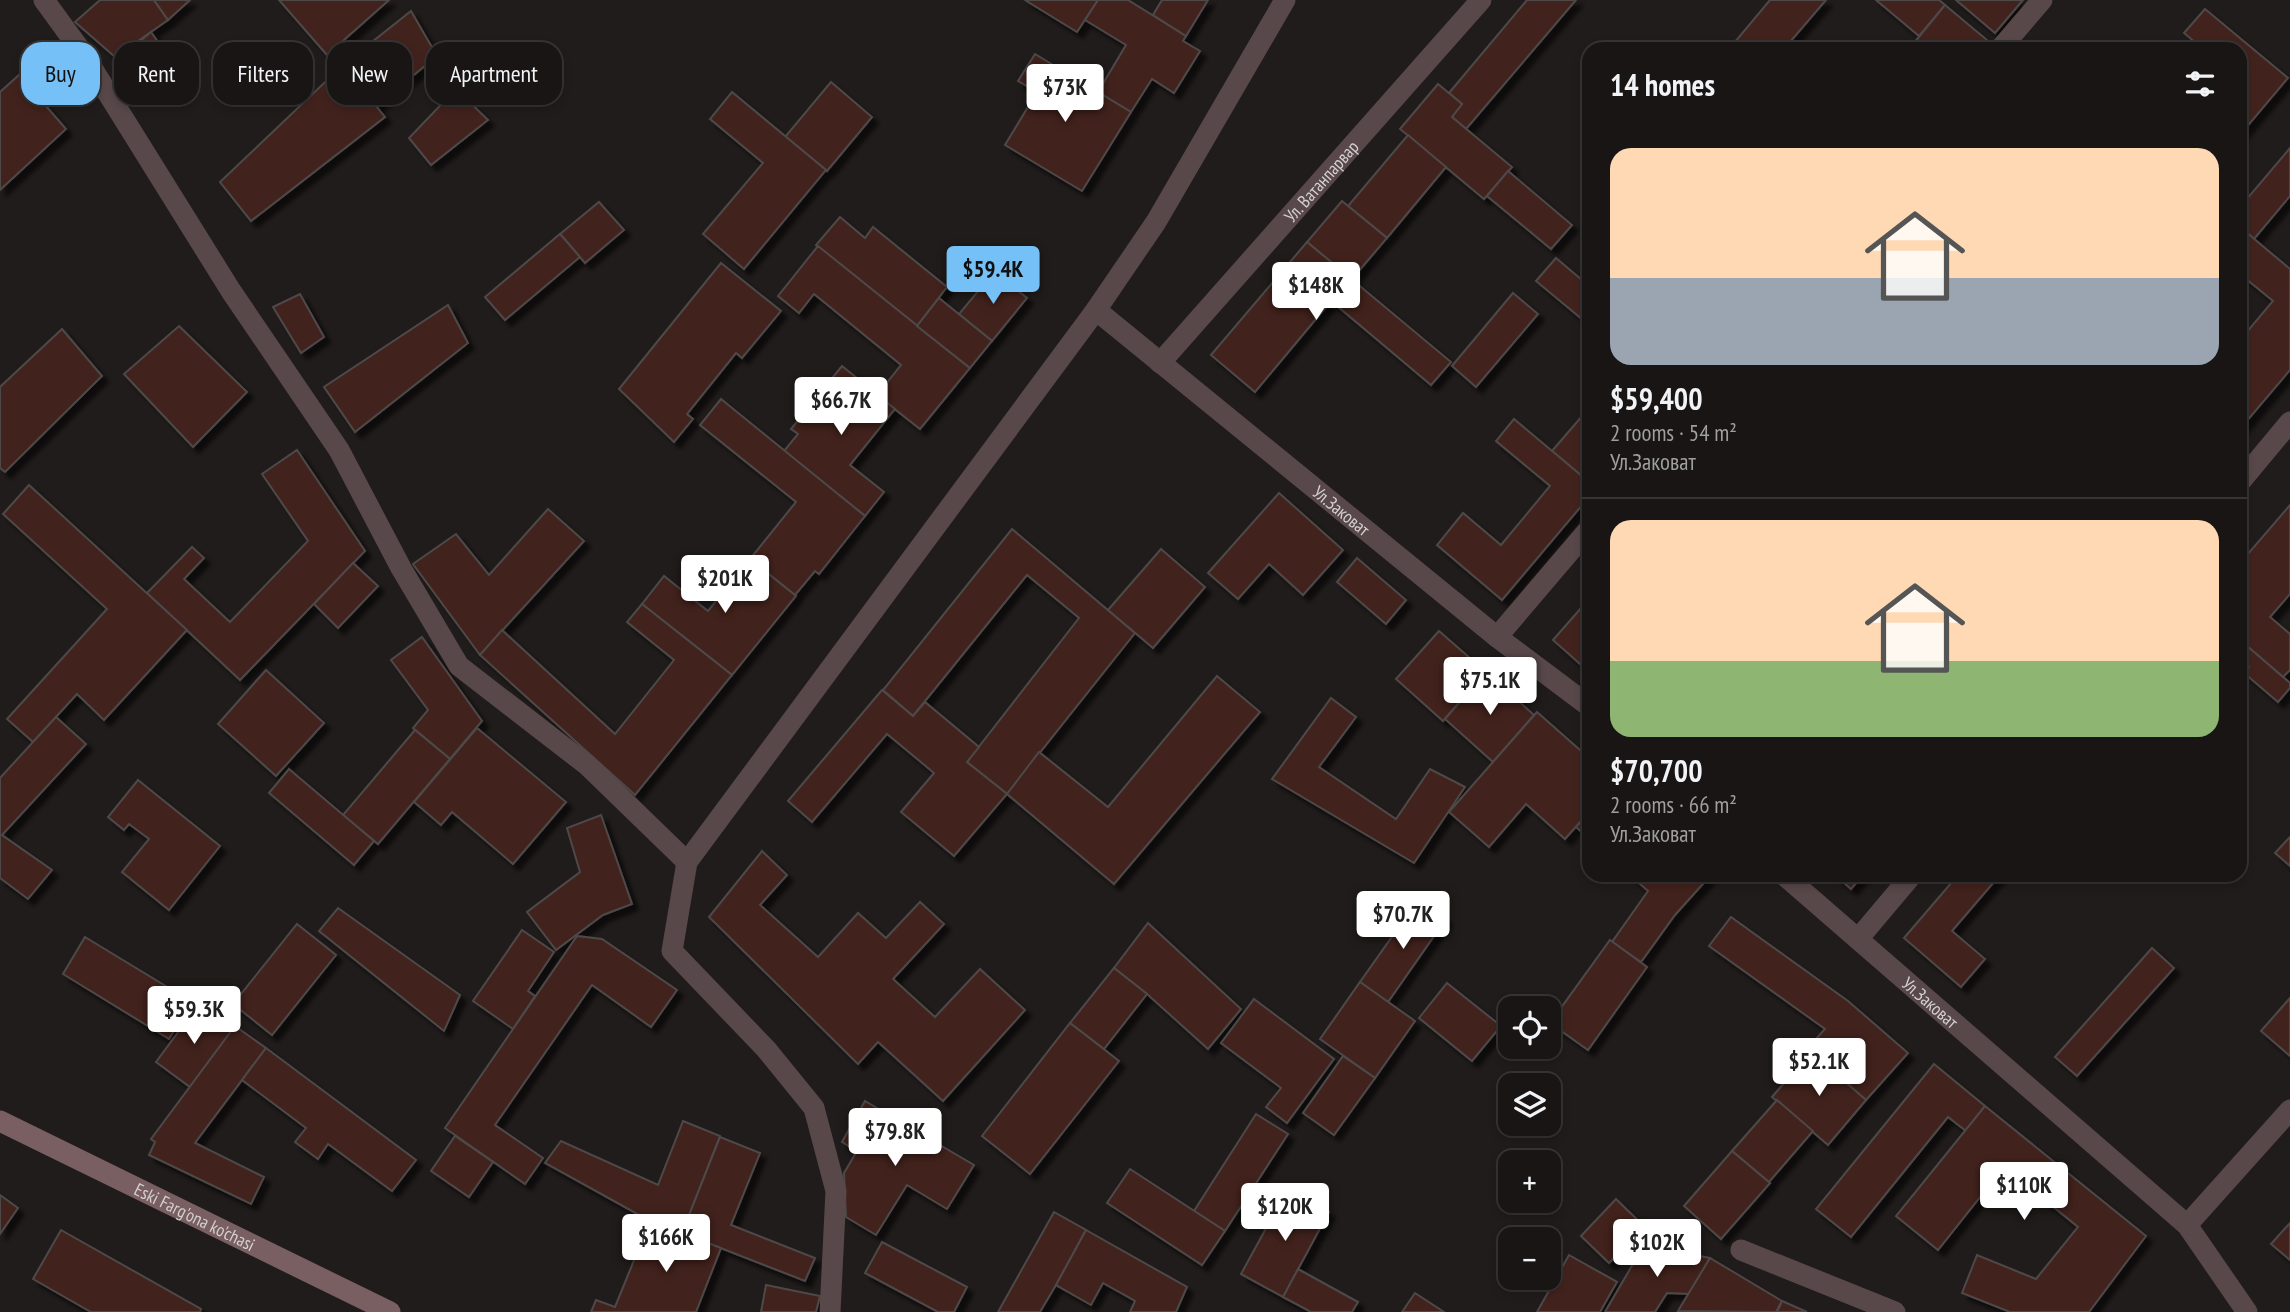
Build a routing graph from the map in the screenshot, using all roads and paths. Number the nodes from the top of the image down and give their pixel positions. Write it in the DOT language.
graph roads {
  1 [pos="44,0"];
  2 [pos="1285,0"];
  3 [pos="1481,0"];
  4 [pos="2042,0"];
  5 [pos="2006,42"];
  6 [pos="1096,310"];
  7 [pos="1160,362"];
  8 [pos="2290,422"];
  9 [pos="2247,474"];
  10 [pos="1582,537"];
  11 [pos="1497,637"];
  12 [pos="1582,701"];
  13 [pos="687,862"];
  14 [pos="1792,882"];
  15 [pos="1906,882"];
  16 [pos="1858,939"];
  17 [pos="2290,1110"];
  18 [pos="0,1121"];
  19 [pos="2187,1225"];
  20 [pos="1741,1250"];
  21 [pos="390,1312"];
  22 [pos="830,1312"];
  23 [pos="1895,1312"];
  24 [pos="2247,1312"];
  1 -- 13 [label="street"];
  2 -- 6 [label="street"];
  3 -- 7 [label="street, Ул. Ватанпарвар"];
  4 -- 5 [label="street"];
  6 -- 7 [label="street, Ул.Заковат"];
  6 -- 13 [label="street"];
  7 -- 11 [label="street, Ул.Заковат"];
  8 -- 9 [label="street"];
  10 -- 11 [label="street"];
  11 -- 12 [label="street, Ул.Заковат"];
  13 -- 22 [label="street"];
  14 -- 16 [label="street, Ул.Заковат"];
  15 -- 16 [label="street"];
  16 -- 19 [label="street, Ул.Заковат"];
  17 -- 19 [label="street"];
  18 -- 21 [label="main road, Eski Farg'ona ko'chasi"];
  19 -- 24 [label="street, Ул.Заковат"];
  20 -- 23 [label="street"];
}
